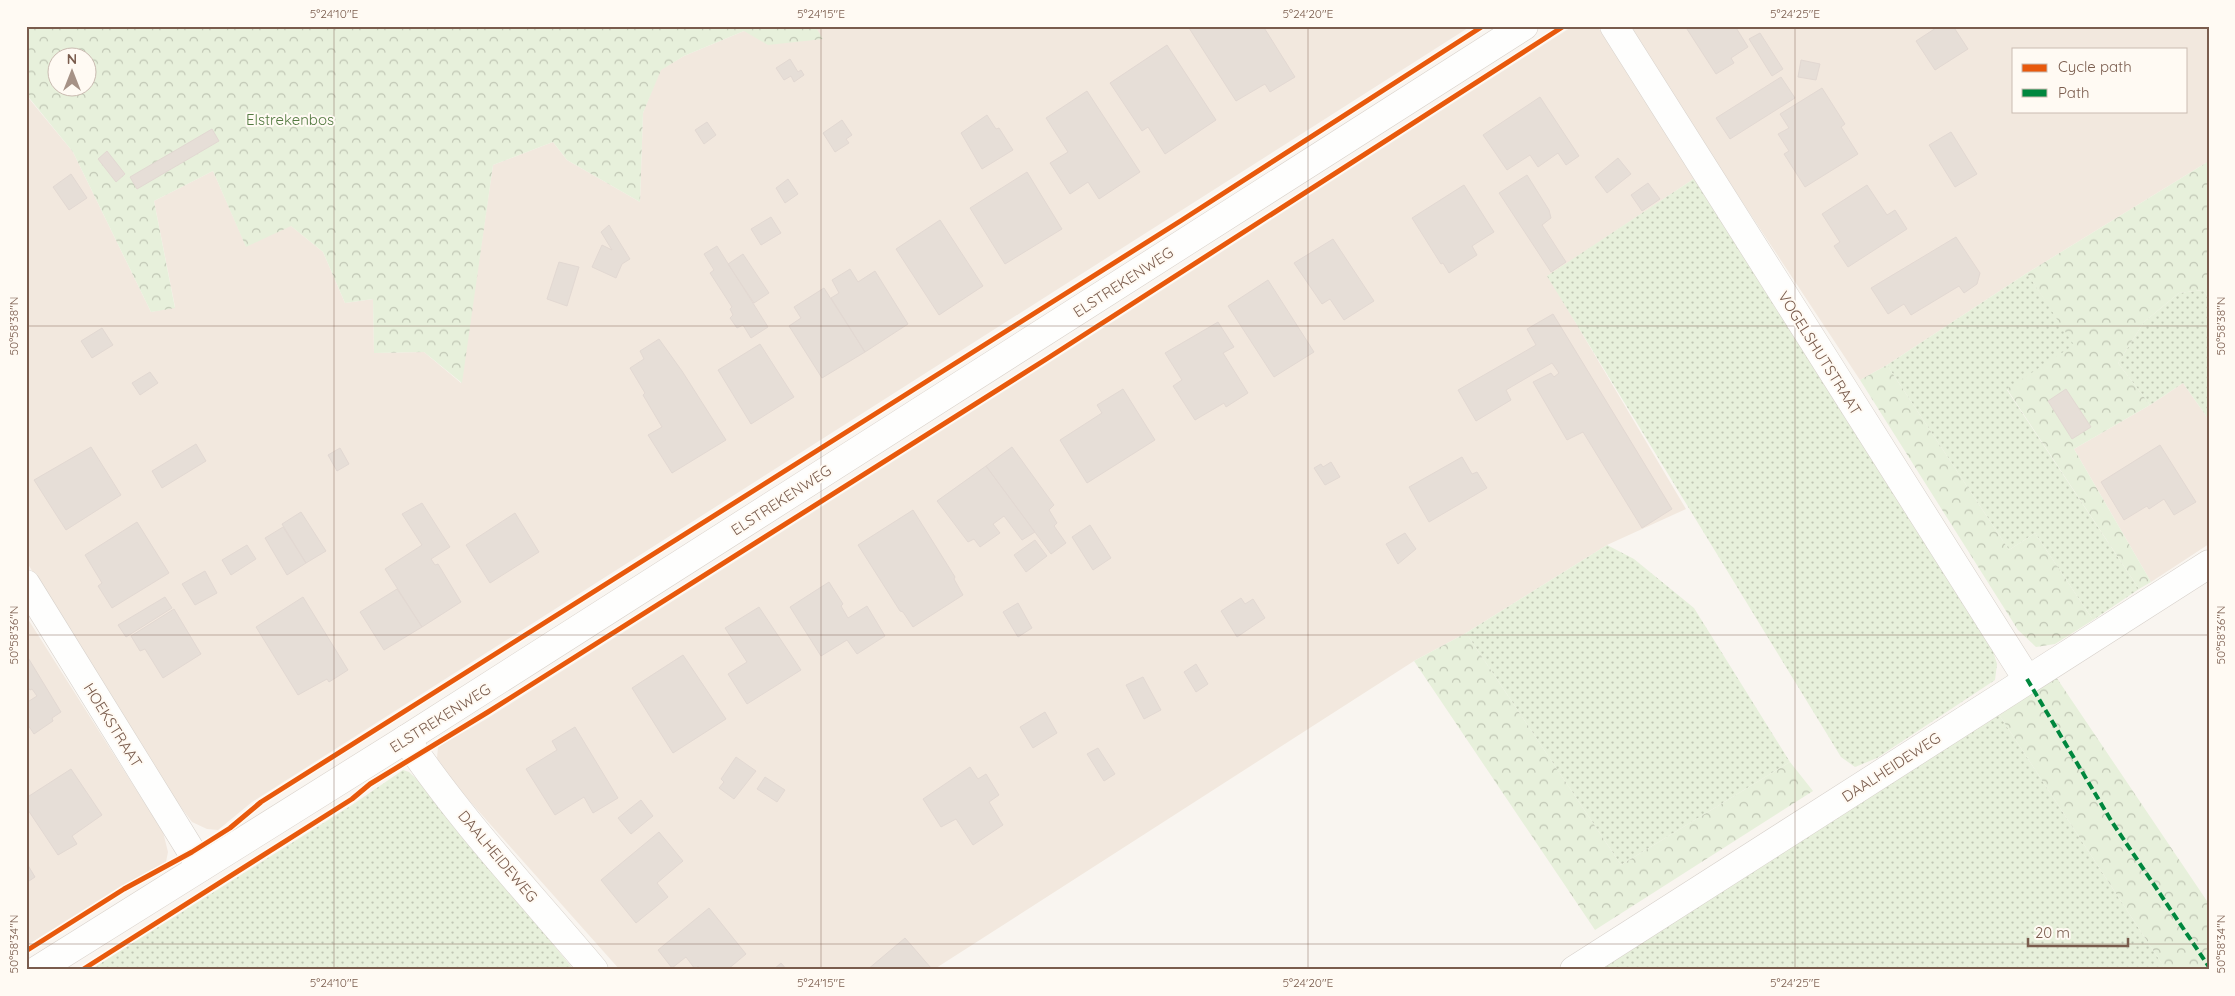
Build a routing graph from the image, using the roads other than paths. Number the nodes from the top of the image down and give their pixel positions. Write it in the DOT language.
graph roads {
  1 [pos="1524,26"];
  2 [pos="1614,26"];
  3 [pos="2209,564"];
  4 [pos="26,584"];
  5 [pos="2027,679"];
  6 [pos="406,739"];
  7 [pos="201,866"];
  8 [pos="37,970"];
  9 [pos="594,970"];
  10 [pos="1574,970"];
  1 -- 6 [label="street, ELSTREKENWEG"];
  2 -- 5 [label="street, VOGELSHUTSTRAAT"];
  3 -- 5 [label="street, DAALHEIDEWEG"];
  4 -- 7 [label="street, HOEKSTRAAT"];
  5 -- 10 [label="street, DAALHEIDEWEG"];
  6 -- 7 [label="street, ELSTREKENWEG"];
  6 -- 9 [label="street, DAALHEIDEWEG"];
  7 -- 8 [label="street, ELSTREKENWEG"];
}
